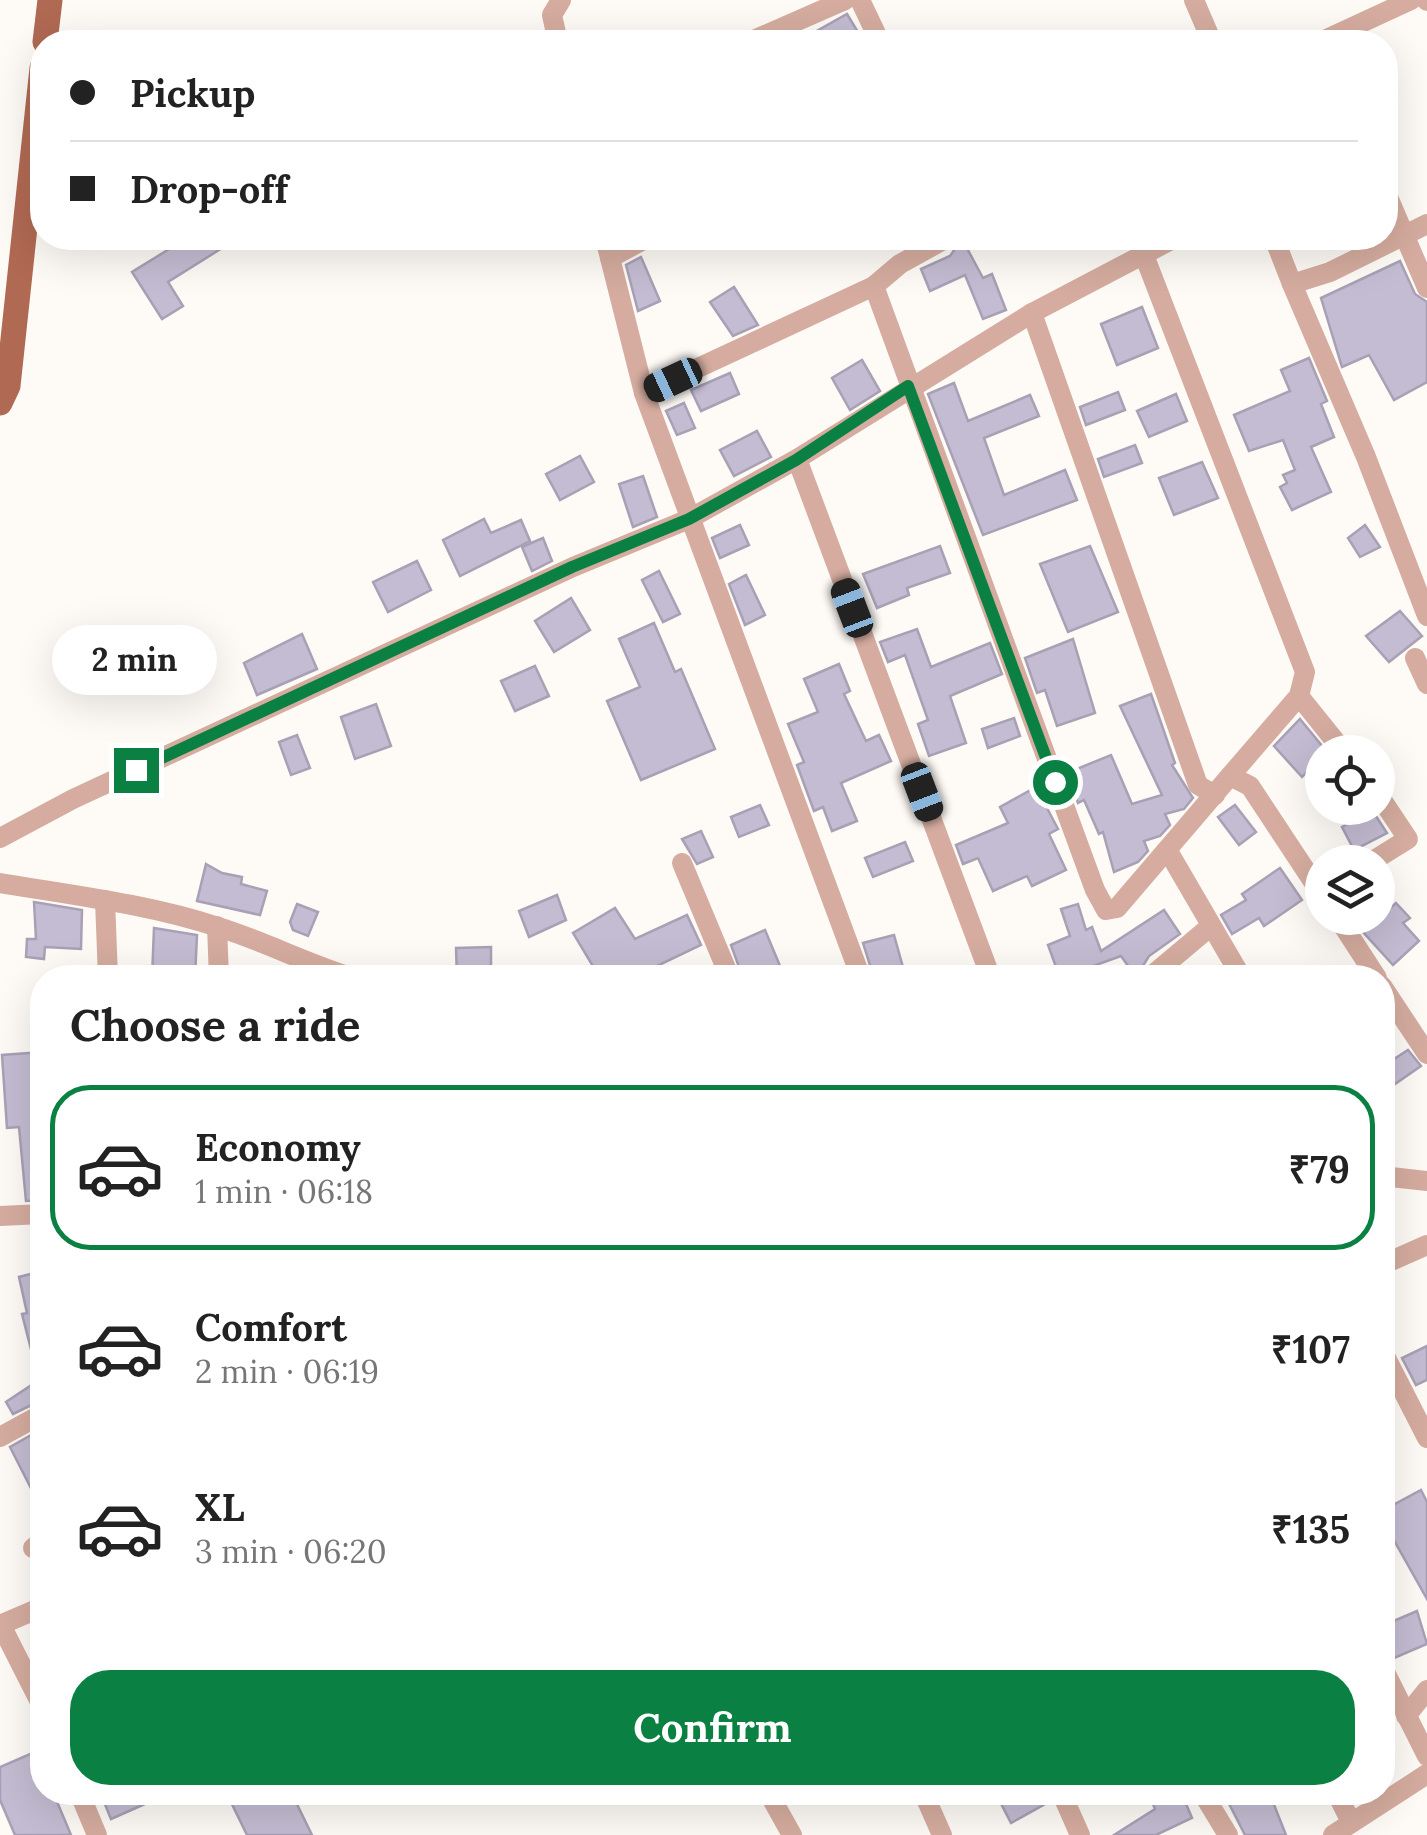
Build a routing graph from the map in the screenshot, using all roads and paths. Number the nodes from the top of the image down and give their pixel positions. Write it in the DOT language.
graph roads {
  1 [pos="50,0"];
  2 [pos="561,0"];
  3 [pos="845,0"];
  4 [pos="860,0"];
  5 [pos="1194,0"];
  6 [pos="1412,0"];
  7 [pos="46,30"];
  8 [pos="555,30"];
  9 [pos="777,30"];
  10 [pos="874,30"];
  11 [pos="1207,30"];
  12 [pos="1346,30"];
  13 [pos="30,180"];
  14 [pos="1398,217"];
  15 [pos="1427,224"];
  16 [pos="1407,236"];
  17 [pos="1398,240"];
  18 [pos="608,250"];
  19 [pos="925,250"];
  20 [pos="1153,250"];
  21 [pos="1279,250"];
  22 [pos="1373,250"];
  23 [pos="1144,255"];
  24 [pos="1292,284"];
  25 [pos="874,286"];
  26 [pos="1427,288"];
  27 [pos="1032,313"];
  28 [pos="908,386"];
  29 [pos="644,393"];
  30 [pos="0,402"];
  31 [pos="796,460"];
  32 [pos="689,519"];
  33 [pos="1427,616"];
  34 [pos="1415,658"];
  35 [pos="1427,684"];
  36 [pos="1299,696"];
  37 [pos="1330,735"];
  38 [pos="1230,776"];
  39 [pos="1215,795"];
  40 [pos="1395,820"];
  41 [pos="0,838"];
  42 [pos="1395,847"];
  43 [pos="1168,851"];
  44 [pos="682,863"];
  45 [pos="1305,868"];
  46 [pos="0,883"];
  47 [pos="105,900"];
  48 [pos="217,926"];
  49 [pos="1211,926"];
  50 [pos="1349,935"];
  51 [pos="108,965"];
  52 [pos="218,965"];
  53 [pos="310,965"];
  54 [pos="725,965"];
  55 [pos="857,965"];
  56 [pos="986,965"];
  57 [pos="1165,965"];
  58 [pos="1234,965"];
  59 [pos="1369,965"];
  60 [pos="1395,1006"];
  61 [pos="1427,1054"];
  62 [pos="1395,1177"];
  63 [pos="1427,1181"];
  64 [pos="30,1215"];
  65 [pos="0,1216"];
  66 [pos="1427,1245"];
  67 [pos="1395,1259"];
  68 [pos="1395,1375"];
  69 [pos="30,1421"];
  70 [pos="0,1437"];
  71 [pos="1427,1438"];
  72 [pos="30,1612"];
  73 [pos="0,1625"];
  74 [pos="30,1683"];
  75 [pos="1427,1690"];
  76 [pos="1395,1693"];
  77 [pos="1406,1716"];
  78 [pos="1427,1756"];
  79 [pos="1427,1774"];
  80 [pos="1395,1794"];
  81 [pos="84,1805"];
  82 [pos="775,1805"];
  83 [pos="929,1805"];
  84 [pos="1067,1805"];
  85 [pos="1210,1805"];
  86 [pos="1342,1805"];
  87 [pos="1377,1805"];
  88 [pos="1350,1822"];
  89 [pos="97,1835"];
  90 [pos="792,1835"];
  91 [pos="942,1835"];
  92 [pos="1080,1835"];
  93 [pos="1228,1835"];
  94 [pos="1332,1835"];
  1 -- 7 [label="main road"];
  2 -- 8 [label="street"];
  3 -- 9 [label="street"];
  4 -- 10 [label="street"];
  5 -- 11 [label="street"];
  6 -- 12 [label="street"];
  13 -- 30 [label="main road"];
  14 -- 16 [label="street"];
  15 -- 16 [label="street"];
  16 -- 17 [label="street"];
  16 -- 26 [label="street"];
  18 -- 29 [label="street"];
  19 -- 25 [label="street"];
  20 -- 23 [label="street"];
  21 -- 24 [label="street"];
  22 -- 24 [label="street"];
  23 -- 27 [label="street"];
  23 -- 36 [label="street"];
  24 -- 33 [label="street"];
  25 -- 28 [label="street"];
  25 -- 29 [label="street"];
  27 -- 28 [label="street"];
  27 -- 39 [label="street"];
  28 -- 31 [label="street"];
  28 -- 43 [label="street"];
  29 -- 32 [label="street"];
  31 -- 32 [label="street"];
  31 -- 56 [label="street"];
  32 -- 41 [label="street"];
  32 -- 55 [label="street"];
  34 -- 35 [label="street"];
  36 -- 37 [label="street"];
  36 -- 38 [label="street"];
  38 -- 39 [label="street"];
  38 -- 45 [label="street"];
  39 -- 43 [label="street"];
  40 -- 42 [label="street"];
  43 -- 49 [label="street"];
  44 -- 54 [label="street"];
  46 -- 47 [label="street"];
  47 -- 48 [label="street"];
  47 -- 51 [label="street"];
  48 -- 52 [label="street"];
  48 -- 53 [label="street"];
  49 -- 57 [label="street"];
  49 -- 58 [label="street"];
  50 -- 59 [label="street"];
  60 -- 61 [label="street"];
  62 -- 63 [label="street"];
  64 -- 65 [label="street"];
  66 -- 67 [label="street"];
  68 -- 71 [label="street"];
  69 -- 70 [label="street"];
  72 -- 73 [label="street"];
  73 -- 74 [label="street"];
  75 -- 77 [label="street"];
  76 -- 77 [label="street"];
  77 -- 78 [label="street"];
  79 -- 80 [label="street"];
  81 -- 89 [label="street"];
  82 -- 90 [label="street"];
  83 -- 91 [label="street"];
  84 -- 92 [label="street"];
  85 -- 93 [label="street"];
  86 -- 88 [label="street"];
  87 -- 88 [label="street"];
  88 -- 94 [label="street"];
}
